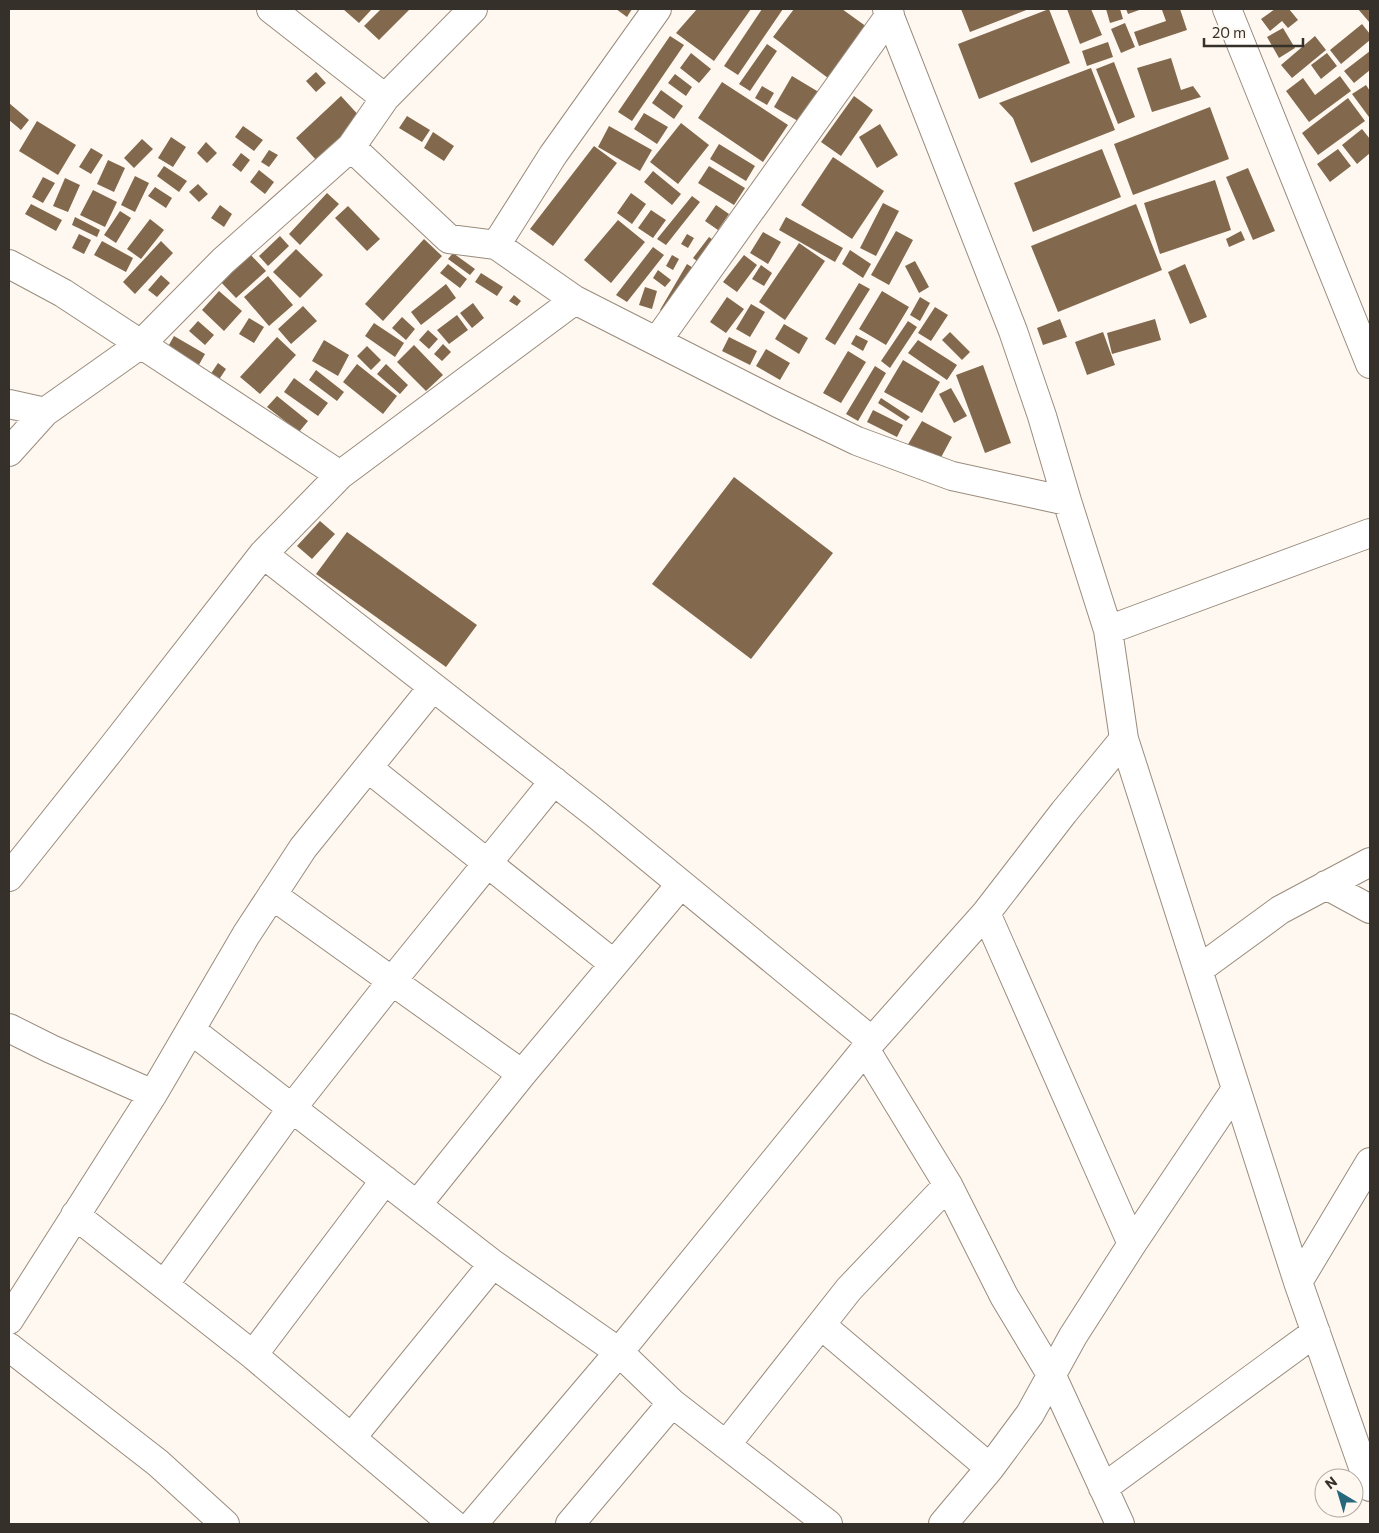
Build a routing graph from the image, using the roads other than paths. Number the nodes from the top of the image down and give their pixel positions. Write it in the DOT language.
graph roads {
  1 [pos="271,9"];
  2 [pos="473,9"];
  3 [pos="658,9"];
  4 [pos="1227,9"];
  5 [pos="889,12"];
  6 [pos="385,98"];
  7 [pos="351,147"];
  8 [pos="496,245"];
  9 [pos="9,264"];
  10 [pos="576,300"];
  11 [pos="657,341"];
  12 [pos="141,344"];
  13 [pos="1370,364"];
  14 [pos="9,404"];
  15 [pos="45,412"];
  16 [pos="9,452"];
  17 [pos="340,475"];
  18 [pos="1067,501"];
  19 [pos="1370,533"];
  20 [pos="263,554"];
  21 [pos="1108,630"];
  22 [pos="433,687"];
  23 [pos="1124,740"];
  24 [pos="368,768"];
  25 [pos="554,782"];
  26 [pos="1370,862"];
  27 [pos="487,863"];
  28 [pos="9,877"];
  29 [pos="681,884"];
  30 [pos="1326,886"];
  31 [pos="272,895"];
  32 [pos="1370,909"];
  33 [pos="986,913"];
  34 [pos="614,964"];
  35 [pos="1198,970"];
  36 [pos="392,981"];
  37 [pos="9,1028"];
  38 [pos="191,1030"];
  39 [pos="868,1045"];
  40 [pos="522,1074"];
  41 [pos="1236,1089"];
  42 [pos="152,1094"];
  43 [pos="292,1108"];
  44 [pos="1370,1162"];
  45 [pos="385,1180"];
  46 [pos="948,1185"];
  47 [pos="417,1205"];
  48 [pos="75,1215"];
  49 [pos="1132,1244"];
  50 [pos="493,1264"];
  51 [pos="1298,1282"];
  52 [pos="164,1285"];
  53 [pos="13,1302"];
  54 [pos="821,1325"];
  55 [pos="1316,1332"];
  56 [pos="9,1347"];
  57 [pos="619,1352"];
  58 [pos="253,1356"];
  59 [pos="1052,1376"];
  60 [pos="672,1403"];
  61 [pos="352,1437"];
  62 [pos="726,1445"];
  63 [pos="990,1468"];
  64 [pos="1370,1487"];
  65 [pos="1103,1488"];
  66 [pos="225,1524"];
  67 [pos="453,1524"];
  68 [pos="473,1524"];
  69 [pos="570,1524"];
  70 [pos="828,1524"];
  71 [pos="943,1524"];
  72 [pos="1120,1524"];
  1 -- 6 [label="street"];
  2 -- 6 [label="street"];
  3 -- 8 [label="street"];
  4 -- 13 [label="street"];
  5 -- 11 [label="street"];
  5 -- 18 [label="street"];
  6 -- 7 [label="street"];
  7 -- 8 [label="street"];
  7 -- 12 [label="street"];
  8 -- 10 [label="street"];
  9 -- 12 [label="street"];
  10 -- 11 [label="street"];
  10 -- 17 [label="street"];
  11 -- 18 [label="street"];
  12 -- 15 [label="street"];
  12 -- 17 [label="street"];
  14 -- 15 [label="street"];
  15 -- 16 [label="street"];
  17 -- 20 [label="street"];
  18 -- 21 [label="street"];
  19 -- 21 [label="street"];
  20 -- 22 [label="street"];
  20 -- 28 [label="street"];
  21 -- 23 [label="street"];
  22 -- 24 [label="street"];
  22 -- 25 [label="street"];
  23 -- 33 [label="street"];
  23 -- 35 [label="street"];
  24 -- 27 [label="street"];
  24 -- 31 [label="street"];
  25 -- 27 [label="street"];
  25 -- 29 [label="street"];
  26 -- 30 [label="street"];
  27 -- 34 [label="street"];
  27 -- 36 [label="street"];
  29 -- 34 [label="street"];
  29 -- 39 [label="street"];
  30 -- 32 [label="street"];
  30 -- 35 [label="street"];
  31 -- 36 [label="street"];
  31 -- 38 [label="street"];
  33 -- 39 [label="street"];
  33 -- 49 [label="street"];
  34 -- 40 [label="street"];
  35 -- 41 [label="street"];
  36 -- 40 [label="street"];
  36 -- 43 [label="street"];
  37 -- 42 [label="street"];
  38 -- 42 [label="street"];
  38 -- 43 [label="street"];
  39 -- 46 [label="street"];
  39 -- 57 [label="street"];
  40 -- 47 [label="street"];
  41 -- 49 [label="street"];
  41 -- 51 [label="street"];
  42 -- 48 [label="street"];
  43 -- 45 [label="street"];
  43 -- 52 [label="street"];
  44 -- 51 [label="street"];
  45 -- 47 [label="street"];
  45 -- 58 [label="street"];
  46 -- 54 [label="street"];
  46 -- 59 [label="street"];
  47 -- 50 [label="street"];
  48 -- 52 [label="street"];
  48 -- 53 [label="street"];
  49 -- 59 [label="street"];
  50 -- 57 [label="street"];
  50 -- 61 [label="street"];
  51 -- 55 [label="street"];
  52 -- 58 [label="street"];
  54 -- 62 [label="street"];
  54 -- 63 [label="street"];
  55 -- 64 [label="street"];
  55 -- 65 [label="street"];
  56 -- 66 [label="street"];
  57 -- 60 [label="street"];
  57 -- 68 [label="street"];
  58 -- 61 [label="street"];
  59 -- 63 [label="street"];
  59 -- 65 [label="street"];
  60 -- 62 [label="street"];
  60 -- 69 [label="street"];
  61 -- 67 [label="street"];
  62 -- 70 [label="street"];
  63 -- 71 [label="street"];
  65 -- 72 [label="street"];
}
